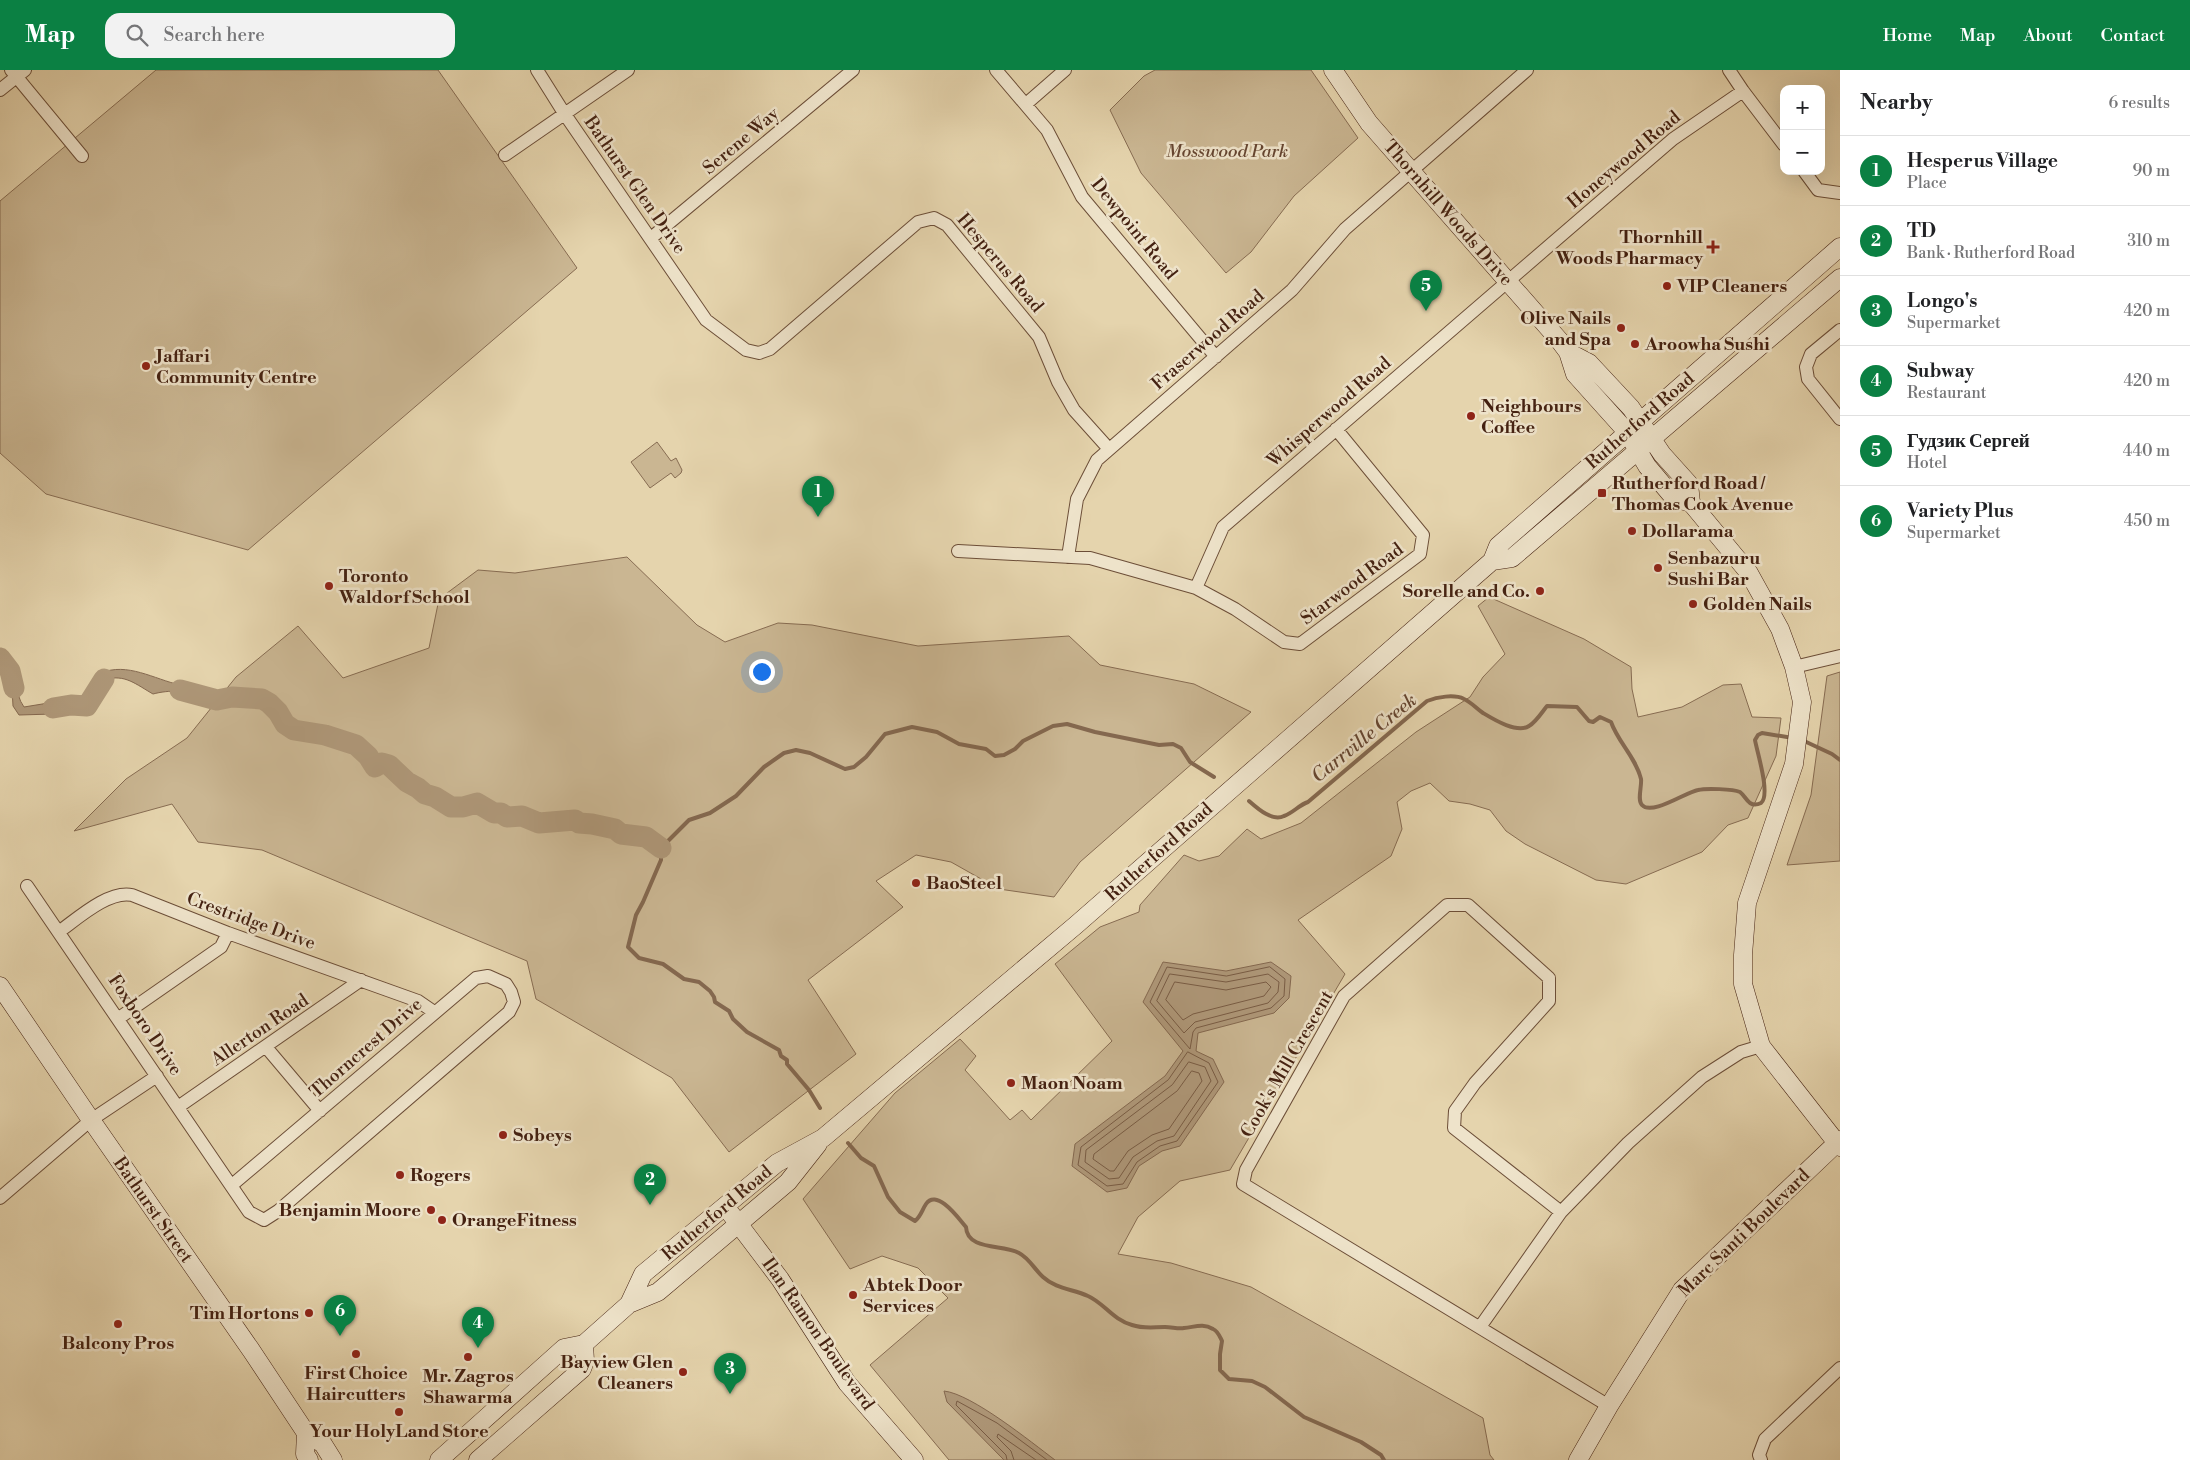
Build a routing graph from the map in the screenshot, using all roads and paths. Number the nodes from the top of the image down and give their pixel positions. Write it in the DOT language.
graph roads {
  1 [pos="537,70"];
  2 [pos="628,70"];
  3 [pos="853,70"];
  4 [pos="996,70"];
  5 [pos="1064,70"];
  6 [pos="1333,70"];
  7 [pos="1527,70"];
  8 [pos="1729,70"];
  9 [pos="18,72"];
  10 [pos="0,90"];
  11 [pos="1743,91"];
  12 [pos="1026,104"];
  13 [pos="564,113"];
  14 [pos="1780,140"];
  15 [pos="505,155"];
  16 [pos="82,156"];
  17 [pos="1411,171"];
  18 [pos="1807,175"];
  19 [pos="1840,193"];
  20 [pos="651,238"];
  21 [pos="1840,248"];
  22 [pos="1840,278"];
  23 [pos="1509,281"];
  24 [pos="706,320"];
  25 [pos="1840,330"];
  26 [pos="1216,356"];
  27 [pos="1840,420"];
  28 [pos="1633,427"];
  29 [pos="1336,429"];
  30 [pos="1652,439"];
  31 [pos="1109,449"];
  32 [pos="1639,452"];
  33 [pos="1691,503"];
  34 [pos="958,551"];
  35 [pos="1068,557"];
  36 [pos="1492,561"];
  37 [pos="1196,588"];
  38 [pos="1840,656"];
  39 [pos="1794,667"];
  40 [pos="27,886"];
  41 [pos="60,931"];
  42 [pos="228,933"];
  43 [pos="362,980"];
  44 [pos="0,986"];
  45 [pos="434,1012"];
  46 [pos="510,1012"];
  47 [pos="119,1018"];
  48 [pos="1761,1046"];
  49 [pos="266,1047"];
  50 [pos="157,1076"];
  51 [pos="178,1107"];
  52 [pos="320,1111"];
  53 [pos="90,1120"];
  54 [pos="823,1138"];
  55 [pos="1839,1143"];
  56 [pos="232,1185"];
  57 [pos="0,1198"];
  58 [pos="724,1207"];
  59 [pos="1561,1212"];
  60 [pos="739,1222"];
  61 [pos="629,1304"];
  62 [pos="1480,1327"];
  63 [pos="584,1344"];
  64 [pos="1840,1368"];
  65 [pos="1609,1406"];
  66 [pos="306,1433"];
  67 [pos="309,1460"];
  68 [pos="333,1460"];
  69 [pos="439,1460"];
  70 [pos="478,1460"];
  71 [pos="914,1460"];
  72 [pos="1578,1460"];
  73 [pos="1761,1460"];
  1 -- 13 [label="street, Bathurst Glen Drive"];
  2 -- 13 [label="street"];
  3 -- 20 [label="street, Serene Way"];
  4 -- 12 [label="street, Dewpoint Road"];
  5 -- 12 [label="street"];
  6 -- 17 [label="main road, Thornhill Woods Drive"];
  7 -- 17 [label="street, Fraserwood Road"];
  8 -- 11 [label="street"];
  9 -- 10 [label="street"];
  9 -- 16 [label="street"];
  11 -- 14 [label="street"];
  11 -- 23 [label="street, Honeywood Road"];
  12 -- 26 [label="street, Dewpoint Road"];
  13 -- 15 [label="street"];
  13 -- 20 [label="street, Bathurst Glen Drive"];
  17 -- 23 [label="main road, Thornhill Woods Drive"];
  17 -- 26 [label="street, Fraserwood Road"];
  18 -- 19 [label="street"];
  20 -- 24 [label="street, Bathurst Glen Drive"];
  21 -- 28 [label="main road, Rutherford Road"];
  22 -- 30 [label="main road, Rutherford Road"];
  23 -- 28 [label="main road, Thornhill Woods Drive"];
  23 -- 29 [label="street, Whisperwood Road"];
  24 -- 31 [label="street, Hesperus Road"];
  25 -- 27 [label="street"];
  26 -- 31 [label="street, Fraserwood Road"];
  28 -- 30 [label="main road"];
  28 -- 32 [label="main road"];
  28 -- 36 [label="main road, Rutherford Road"];
  29 -- 37 [label="street, Whisperwood Road"];
  29 -- 37 [label="street, Starwood Road"];
  30 -- 32 [label="main road, Rutherford Road"];
  30 -- 33 [label="main road"];
  31 -- 35 [label="street, Fraserwood Road"];
  32 -- 33 [label="main road"];
  32 -- 36 [label="main road, Rutherford Road"];
  33 -- 39 [label="main road"];
  34 -- 35 [label="street, Starwood Road"];
  35 -- 37 [label="street, Starwood Road"];
  36 -- 54 [label="main road, Rutherford Road"];
  38 -- 39 [label="street"];
  39 -- 48 [label="main road"];
  40 -- 41 [label="street, Foxboro Drive"];
  41 -- 42 [label="street, Crestridge Drive"];
  41 -- 47 [label="street, Foxboro Drive"];
  42 -- 43 [label="street, Crestridge Drive"];
  42 -- 47 [label="street"];
  43 -- 45 [label="street, Crestridge Drive"];
  43 -- 49 [label="street, Allerton Road"];
  44 -- 53 [label="main road, Bathurst Street"];
  45 -- 46 [label="street, Thorncrest Drive"];
  45 -- 52 [label="street, Thorncrest Drive"];
  46 -- 56 [label="street, Foxboro Drive"];
  47 -- 50 [label="street, Foxboro Drive"];
  48 -- 55 [label="main road"];
  48 -- 59 [label="street"];
  49 -- 51 [label="street, Allerton Road"];
  49 -- 52 [label="street"];
  50 -- 51 [label="street, Foxboro Drive"];
  50 -- 53 [label="street"];
  51 -- 56 [label="street, Foxboro Drive"];
  52 -- 56 [label="street, Thorncrest Drive"];
  53 -- 57 [label="street"];
  53 -- 66 [label="main road, Bathurst Street"];
  54 -- 58 [label="main road, Rutherford Road"];
  54 -- 60 [label="main road, Rutherford Road"];
  55 -- 65 [label="main road, Marc Santi Boulevard"];
  58 -- 60 [label="main road, Ilan Ramon Boulevard"];
  58 -- 61 [label="main road, Rutherford Road"];
  59 -- 62 [label="street"];
  59 -- 62 [label="street, Cook's Mill Crescent"];
  60 -- 61 [label="main road, Rutherford Road"];
  60 -- 71 [label="main road, Ilan Ramon Boulevard"];
  61 -- 63 [label="main road, Rutherford Road"];
  62 -- 65 [label="street, Cook's Mill Crescent"];
  63 -- 69 [label="main road, Rutherford Road"];
  63 -- 70 [label="main road"];
  64 -- 73 [label="street"];
  65 -- 72 [label="main road, Marc Santi Boulevard"];
  66 -- 67 [label="main road, Bathurst Street"];
  66 -- 68 [label="main road, Bathurst Street"];
}
